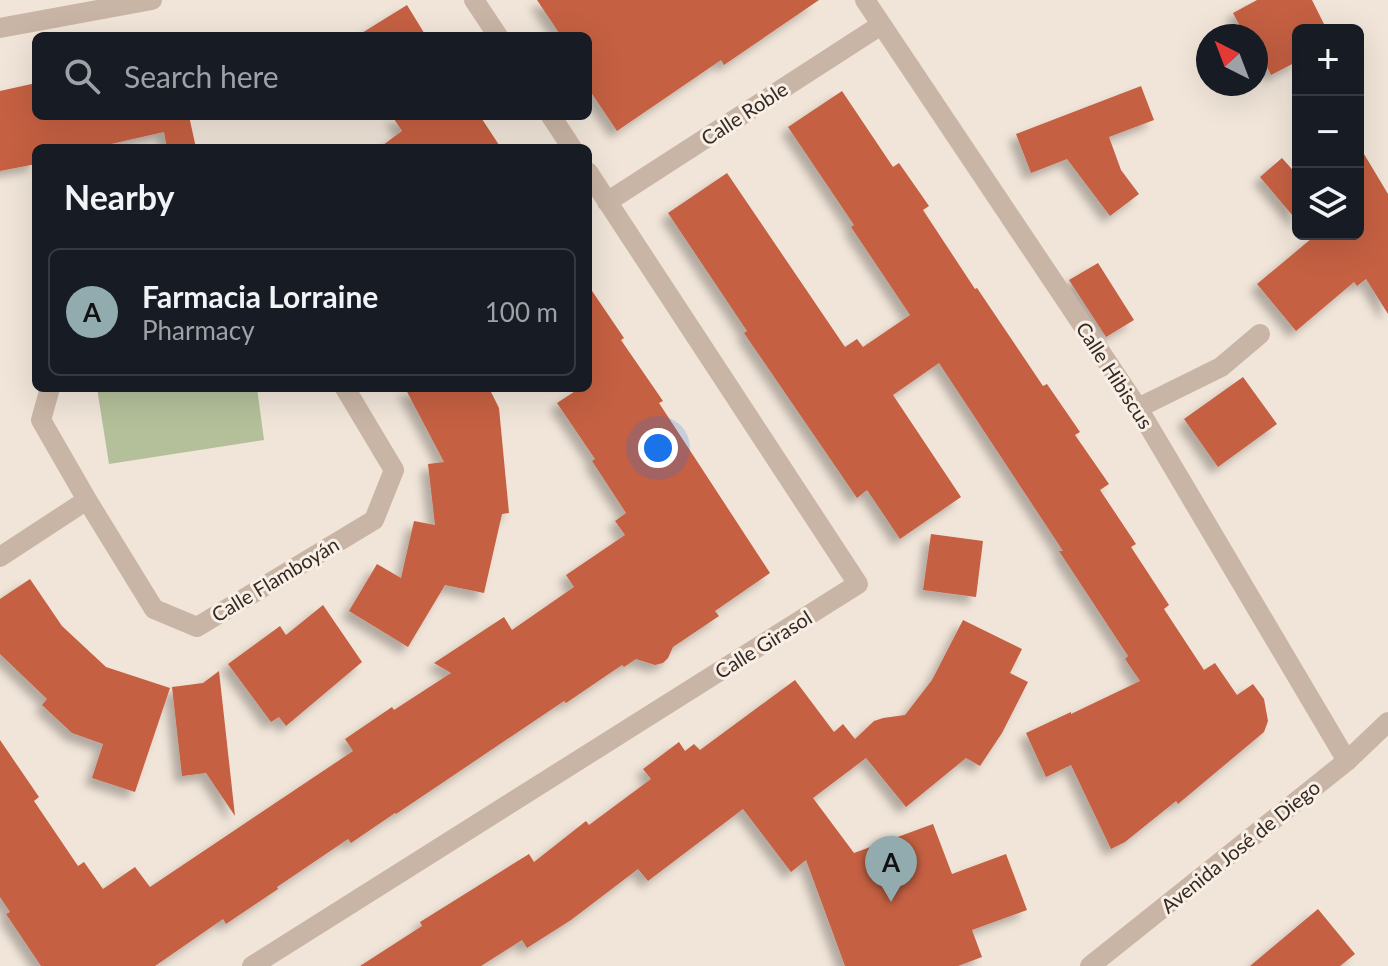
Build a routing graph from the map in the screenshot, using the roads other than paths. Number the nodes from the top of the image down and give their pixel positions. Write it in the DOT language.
graph roads {
  1 [pos="152,0"];
  2 [pos="474,0"];
  3 [pos="865,0"];
  4 [pos="881,25"];
  5 [pos="0,28"];
  6 [pos="495,32"];
  7 [pos="554,120"];
  8 [pos="569,144"];
  9 [pos="592,178"];
  10 [pos="607,202"];
  11 [pos="1260,334"];
  12 [pos="49,392"];
  13 [pos="347,392"];
  14 [pos="1138,408"];
  15 [pos="87,500"];
  16 [pos="0,557"];
  17 [pos="1388,722"];
  18 [pos="1347,761"];
  19 [pos="252,966"];
  20 [pos="1090,966"];
  1 -- 5 [label="street"];
  2 -- 6 [label="street"];
  3 -- 4 [label="street, Calle Hibiscus"];
  4 -- 10 [label="street, Calle Roble"];
  4 -- 14 [label="street, Calle Hibiscus"];
  7 -- 8 [label="street"];
  9 -- 10 [label="street, Calle Girasol"];
  10 -- 19 [label="street, Calle Girasol"];
  11 -- 14 [label="street"];
  12 -- 15 [label="street, Calle Flamboyán"];
  13 -- 15 [label="street, Calle Flamboyán"];
  14 -- 18 [label="street, Calle Hibiscus"];
  15 -- 16 [label="street"];
  17 -- 18 [label="street, Avenida José de Diego"];
  18 -- 20 [label="street, Avenida José de Diego"];
}
